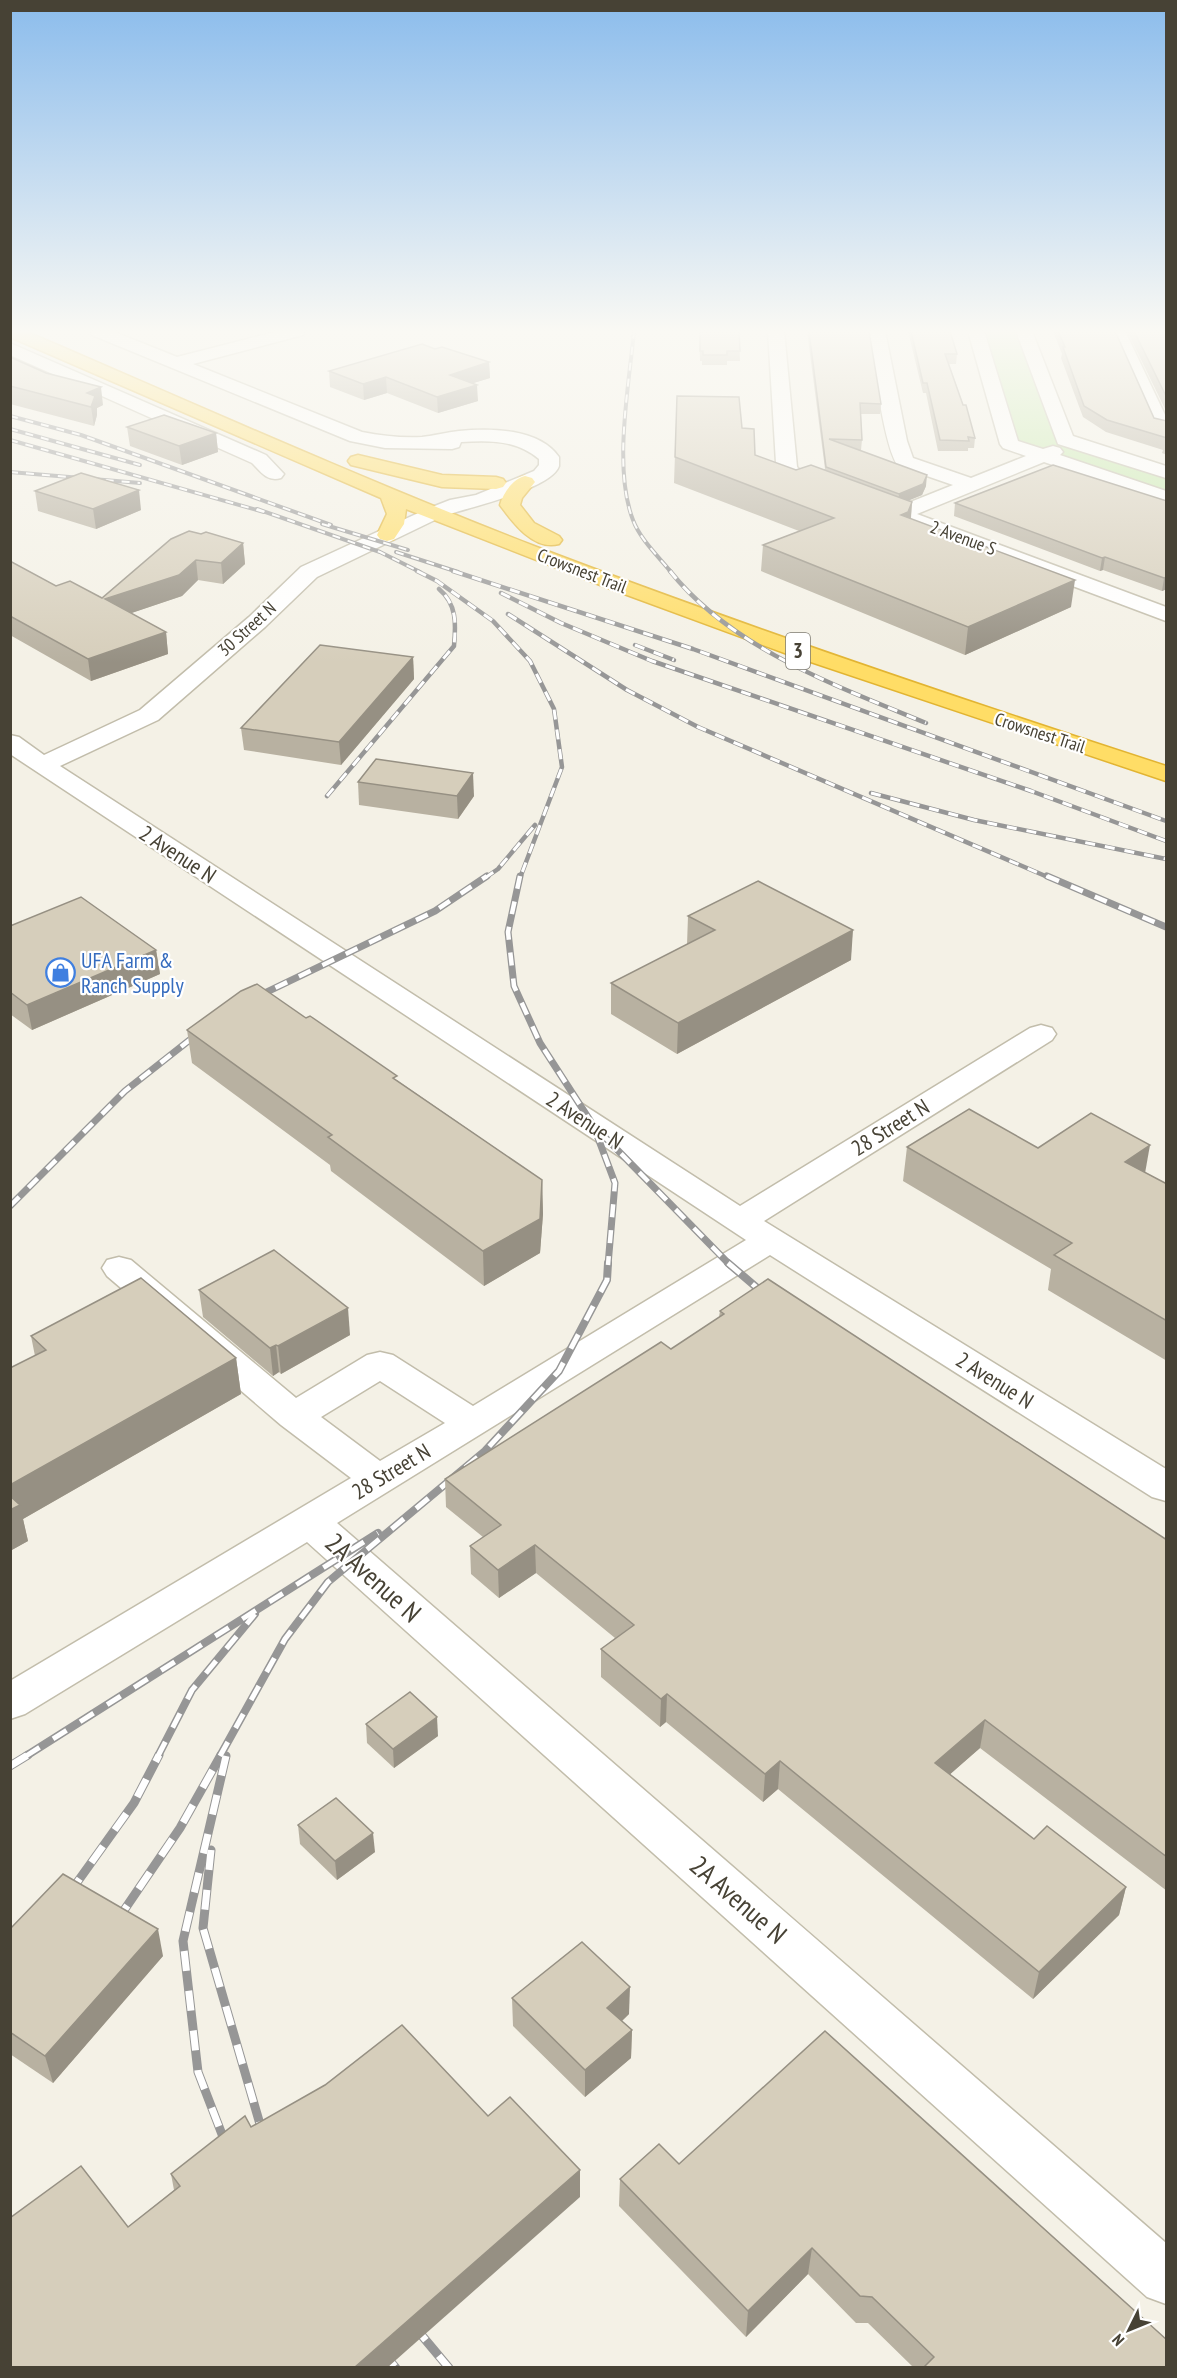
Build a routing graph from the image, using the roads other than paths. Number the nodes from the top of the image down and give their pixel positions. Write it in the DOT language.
graph roads {
  1 [pos="221,442"];
  2 [pos="269,442"];
  3 [pos="443,442"];
  4 [pos="525,442"];
  5 [pos="784,442"];
  6 [pos="898,442"];
  7 [pos="1010,442"];
  8 [pos="1064,442"];
  9 [pos="1071,442"];
  10 [pos="337,453"];
  11 [pos="1044,456"];
  12 [pos="358,461"];
  13 [pos="1167,472"];
  14 [pos="274,474"];
  15 [pos="525,482"];
  16 [pos="496,483"];
  17 [pos="973,484"];
  18 [pos="387,493"];
  19 [pos="1167,498"];
  20 [pos="458,504"];
  21 [pos="434,513"];
  22 [pos="898,514"];
  23 [pos="387,535"];
  24 [pos="552,540"];
  25 [pos="1167,614"];
  26 [pos="10,742"];
  27 [pos="1167,753"];
  28 [pos="42,765"];
  29 [pos="1167,774"];
  30 [pos="1041,1034"];
  31 [pos="755,1230"];
  32 [pos="119,1268"];
  33 [pos="294,1416"];
  34 [pos="473,1423"];
  35 [pos="378,1479"];
  36 [pos="1167,1487"];
  37 [pos="309,1521"];
  38 [pos="10,1702"];
  39 [pos="1167,2278"];
  1 -- 14 [label="street"];
  2 -- 18 [label="highway, Crowsnest Trail / 3"];
  3 -- 16 [label="street"];
  4 -- 15 [label="street"];
  5 -- 22 [label="street, 2 Avenue S"];
  6 -- 17 [label="street"];
  7 -- 11 [label="street"];
  8 -- 11 [label="street"];
  9 -- 13 [label="street"];
  10 -- 12 [label="highway, Crowsnest Trail / 3"];
  11 -- 17 [label="street"];
  11 -- 19 [label="street"];
  12 -- 16 [label="highway"];
  12 -- 20 [label="highway, Crowsnest Trail / 3"];
  15 -- 20 [label="street"];
  15 -- 24 [label="highway"];
  16 -- 20 [label="street"];
  17 -- 22 [label="street"];
  18 -- 21 [label="highway, Crowsnest Trail / 3"];
  18 -- 23 [label="highway"];
  20 -- 21 [label="street, 30 Street N"];
  20 -- 24 [label="highway, Crowsnest Trail / 3"];
  21 -- 23 [label="street, 30 Street N"];
  21 -- 29 [label="highway, Crowsnest Trail / 3"];
  22 -- 25 [label="street, 2 Avenue S"];
  23 -- 28 [label="street, 30 Street N"];
  24 -- 27 [label="highway, Crowsnest Trail / 3"];
  26 -- 28 [label="street, 2 Avenue N"];
  28 -- 31 [label="street, 2 Avenue N"];
  30 -- 31 [label="street, 28 Street N"];
  31 -- 34 [label="street, 28 Street N"];
  31 -- 36 [label="street, 2 Avenue N"];
  32 -- 33 [label="street"];
  33 -- 34 [label="street"];
  33 -- 35 [label="street"];
  34 -- 35 [label="street, 28 Street N"];
  35 -- 37 [label="street, 28 Street N"];
  37 -- 38 [label="street, 28 Street N"];
  37 -- 39 [label="street, 2A Avenue N"];
}
